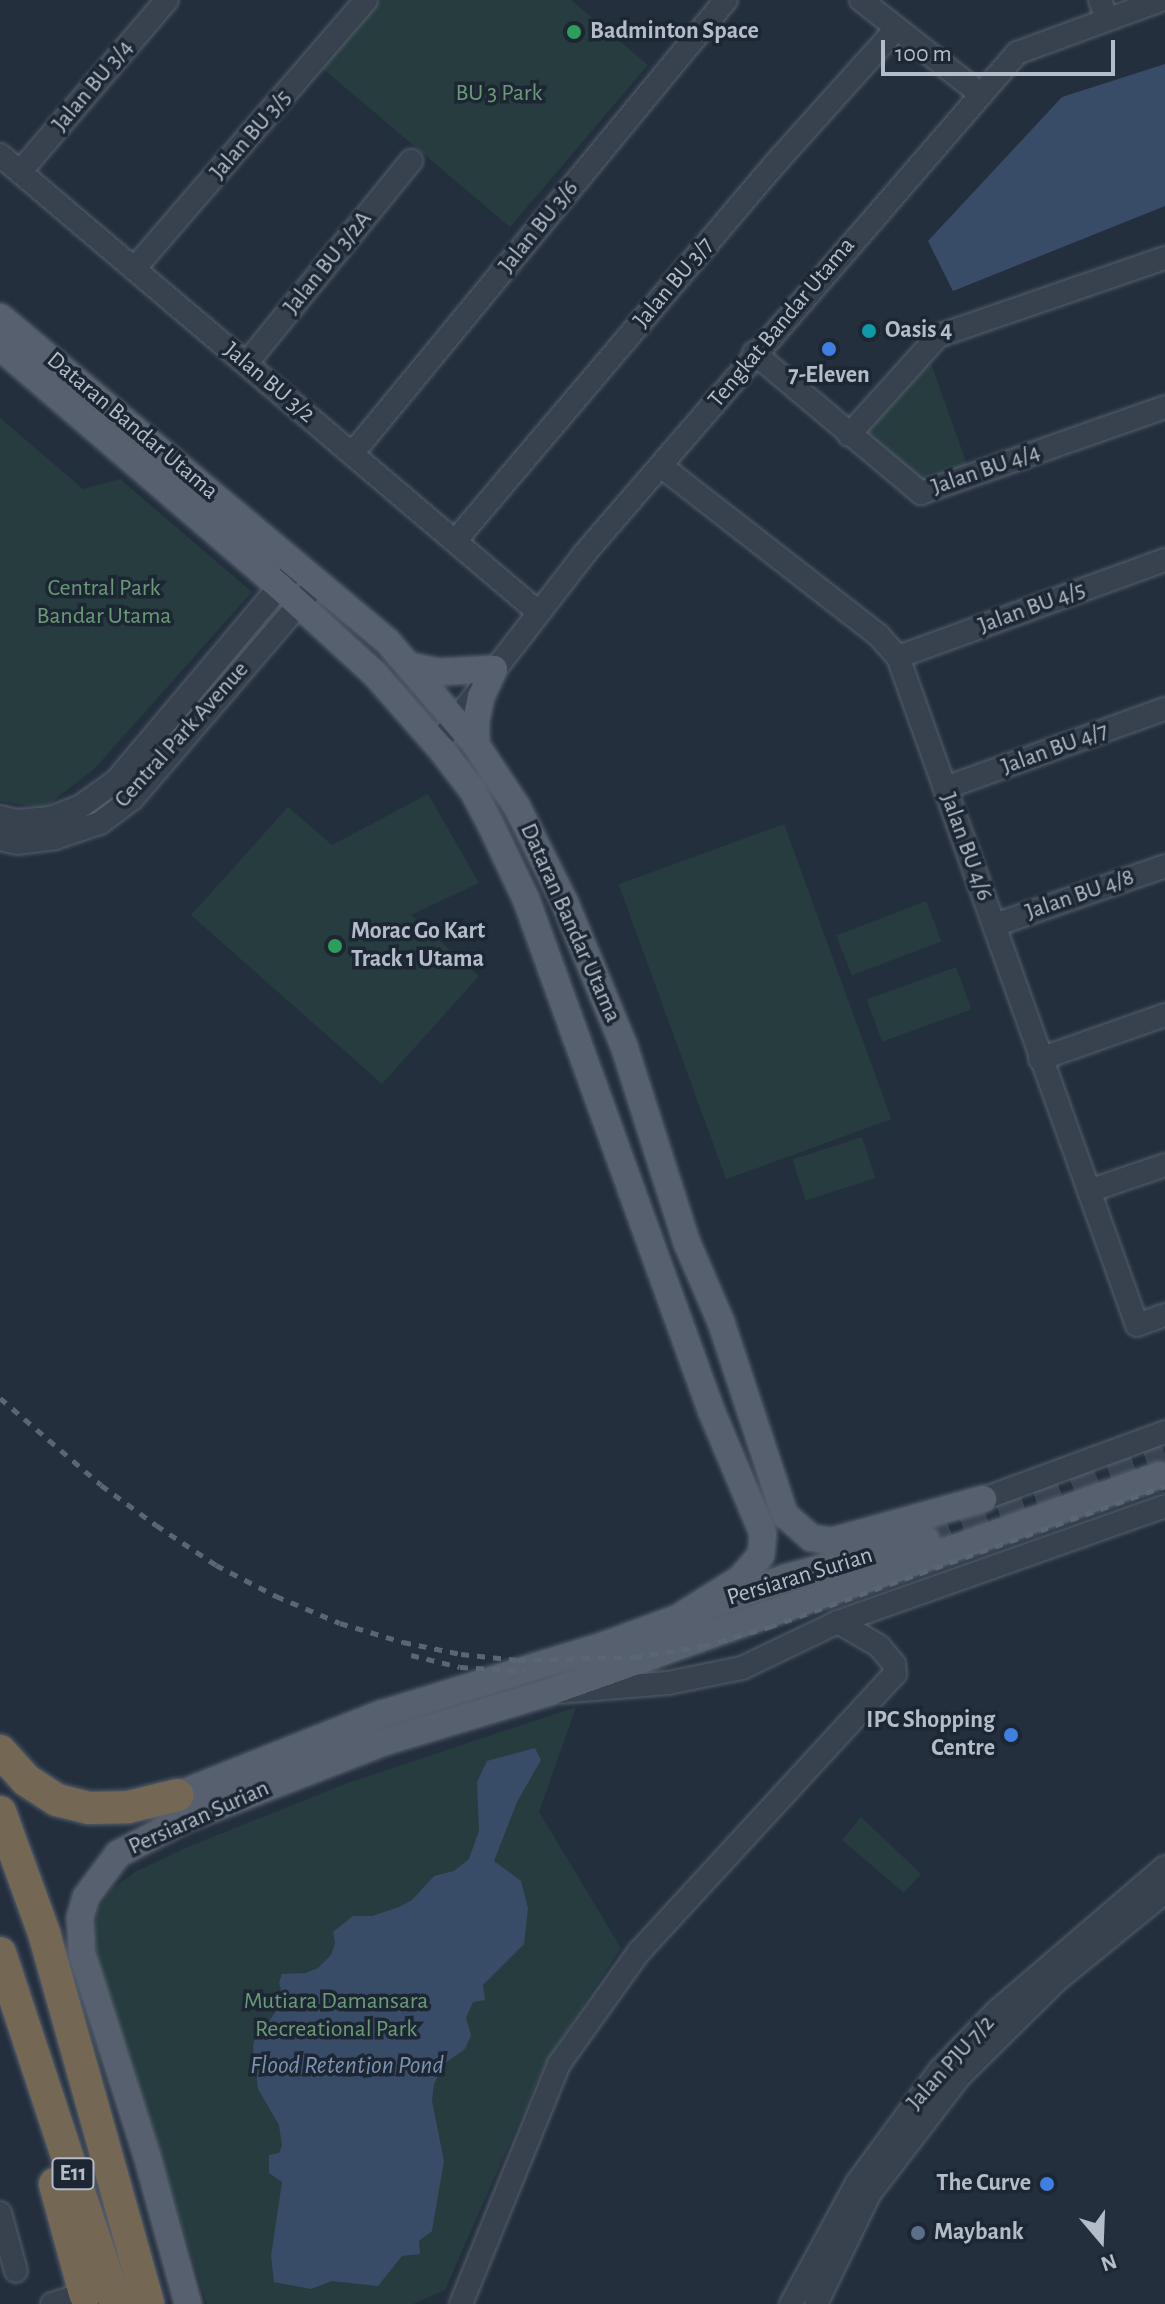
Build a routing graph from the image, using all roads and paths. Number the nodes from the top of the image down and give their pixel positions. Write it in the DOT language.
graph roads {
  1 [pos="167,0"];
  2 [pos="366,0"];
  3 [pos="726,0"];
  4 [pos="861,0"];
  5 [pos="1161,0"];
  6 [pos="1103,10"];
  7 [pos="896,29"];
  8 [pos="979,93"];
  9 [pos="0,155"];
  10 [pos="411,161"];
  11 [pos="20,172"];
  12 [pos="1165,258"];
  13 [pos="134,269"];
  14 [pos="0,297"];
  15 [pos="0,317"];
  16 [pos="0,347"];
  17 [pos="754,353"];
  18 [pos="246,364"];
  19 [pos="1165,407"];
  20 [pos="849,435"];
  21 [pos="352,454"];
  22 [pos="661,466"];
  23 [pos="456,540"];
  24 [pos="1165,560"];
  25 [pos="298,564"];
  26 [pos="318,582"];
  27 [pos="289,595"];
  28 [pos="537,611"];
  29 [pos="387,641"];
  30 [pos="898,657"];
  31 [pos="410,666"];
  32 [pos="494,669"];
  33 [pos="1165,709"];
  34 [pos="455,717"];
  35 [pos="430,737"];
  36 [pos="476,745"];
  37 [pos="945,788"];
  38 [pos="0,817"];
  39 [pos="0,839"];
  40 [pos="1165,866"];
  41 [pos="995,925"];
  42 [pos="1165,1015"];
  43 [pos="1040,1059"];
  44 [pos="1165,1165"];
  45 [pos="1089,1191"];
  46 [pos="1165,1315"];
  47 [pos="1165,1432"];
  48 [pos="1160,1475"];
  49 [pos="983,1499"];
  50 [pos="1165,1506"];
  51 [pos="926,1540"];
  52 [pos="785,1578"];
  53 [pos="684,1614"];
  54 [pos="838,1622"];
  55 [pos="550,1692"];
  56 [pos="0,1751"];
  57 [pos="178,1795"];
  58 [pos="0,1812"];
  59 [pos="1165,1867"];
  60 [pos="1165,1892"];
  61 [pos="0,1953"];
  62 [pos="29,2044"];
  63 [pos="112,2169"];
  64 [pos="0,2213"];
  65 [pos="16,2271"];
  66 [pos="87,2299"];
  67 [pos="52,2304"];
  68 [pos="116,2304"];
  69 [pos="148,2304"];
  70 [pos="168,2304"];
  71 [pos="188,2304"];
  72 [pos="461,2304"];
  73 [pos="791,2304"];
  74 [pos="816,2304"];
  1 -- 11 [label="street, Jalan BU 3/4"];
  2 -- 13 [label="street, Jalan BU 3/5"];
  3 -- 21 [label="street, Jalan BU 3/6"];
  4 -- 7 [label="street"];
  5 -- 6 [label="street, Tengkat Bandar Utama"];
  6 -- 8 [label="street, Tengkat Bandar Utama"];
  7 -- 8 [label="street"];
  7 -- 23 [label="street, Jalan BU 3/7"];
  8 -- 17 [label="street, Tengkat Bandar Utama"];
  9 -- 11 [label="street, Jalan BU 3/2"];
  10 -- 18 [label="street, Jalan BU 3/2A"];
  11 -- 13 [label="street, Jalan BU 3/2"];
  12 -- 20 [label="street"];
  13 -- 18 [label="street, Jalan BU 3/2"];
  14 -- 29 [label="main road"];
  15 -- 25 [label="main road, Dataran Bandar Utama"];
  16 -- 27 [label="main road, Dataran Bandar Utama"];
  17 -- 20 [label="street, Jalan BU 4/4"];
  17 -- 22 [label="street, Tengkat Bandar Utama"];
  18 -- 21 [label="street, Jalan BU 3/2"];
  19 -- 20 [label="street, Jalan BU 4/4"];
  21 -- 23 [label="street, Jalan BU 3/2"];
  22 -- 28 [label="street, Tengkat Bandar Utama"];
  22 -- 30 [label="street, Jalan BU 4/6"];
  23 -- 28 [label="street, Jalan BU 3/2"];
  24 -- 30 [label="street, Jalan BU 4/5"];
  25 -- 26 [label="main road, Dataran Bandar Utama"];
  25 -- 27 [label="street"];
  26 -- 27 [label="street"];
  26 -- 29 [label="main road, Dataran Bandar Utama"];
  27 -- 35 [label="main road, Dataran Bandar Utama"];
  27 -- 38 [label="street, Central Park Avenue"];
  27 -- 39 [label="street, Central Park Avenue"];
  28 -- 32 [label="street, Tengkat Bandar Utama"];
  29 -- 31 [label="main road, Dataran Bandar Utama"];
  30 -- 37 [label="street, Jalan BU 4/6"];
  31 -- 32 [label="main road"];
  31 -- 34 [label="main road, Dataran Bandar Utama"];
  32 -- 34 [label="street, Tengkat Bandar Utama"];
  32 -- 36 [label="main road"];
  33 -- 37 [label="street, Jalan BU 4/7"];
  34 -- 35 [label="street, Tengkat Bandar Utama"];
  34 -- 36 [label="main road, Dataran Bandar Utama"];
  35 -- 53 [label="main road, Dataran Bandar Utama"];
  36 -- 49 [label="main road, Dataran Bandar Utama"];
  37 -- 41 [label="street, Jalan BU 4/6"];
  40 -- 41 [label="street, Jalan BU 4/8"];
  41 -- 43 [label="street, Jalan BU 4/6"];
  42 -- 43 [label="street"];
  43 -- 45 [label="street, Jalan BU 4/6"];
  44 -- 45 [label="street"];
  45 -- 46 [label="street, Jalan BU 4/6"];
  47 -- 49 [label="street"];
  48 -- 55 [label="main road, Persiaran Surian"];
  49 -- 52 [label="main road"];
  50 -- 54 [label="street, Persiaran Surian"];
  51 -- 52 [label="main road, Persiaran Surian"];
  52 -- 53 [label="main road, Persiaran Surian"];
  53 -- 57 [label="main road, Persiaran Surian"];
  54 -- 55 [label="street, Persiaran Surian"];
  54 -- 72 [label="street"];
  55 -- 71 [label="main road, Persiaran Surian"];
  56 -- 57 [label="highway"];
  58 -- 63 [label="highway, E11"];
  59 -- 73 [label="street, Jalan PJU 7/2"];
  60 -- 74 [label="street, Jalan PJU 7/2"];
  61 -- 62 [label="highway, E11"];
  62 -- 66 [label="highway"];
  62 -- 68 [label="highway, E11"];
  63 -- 69 [label="highway, E11"];
  63 -- 70 [label="highway"];
  64 -- 65 [label="street"];
  66 -- 67 [label="street"];
}
